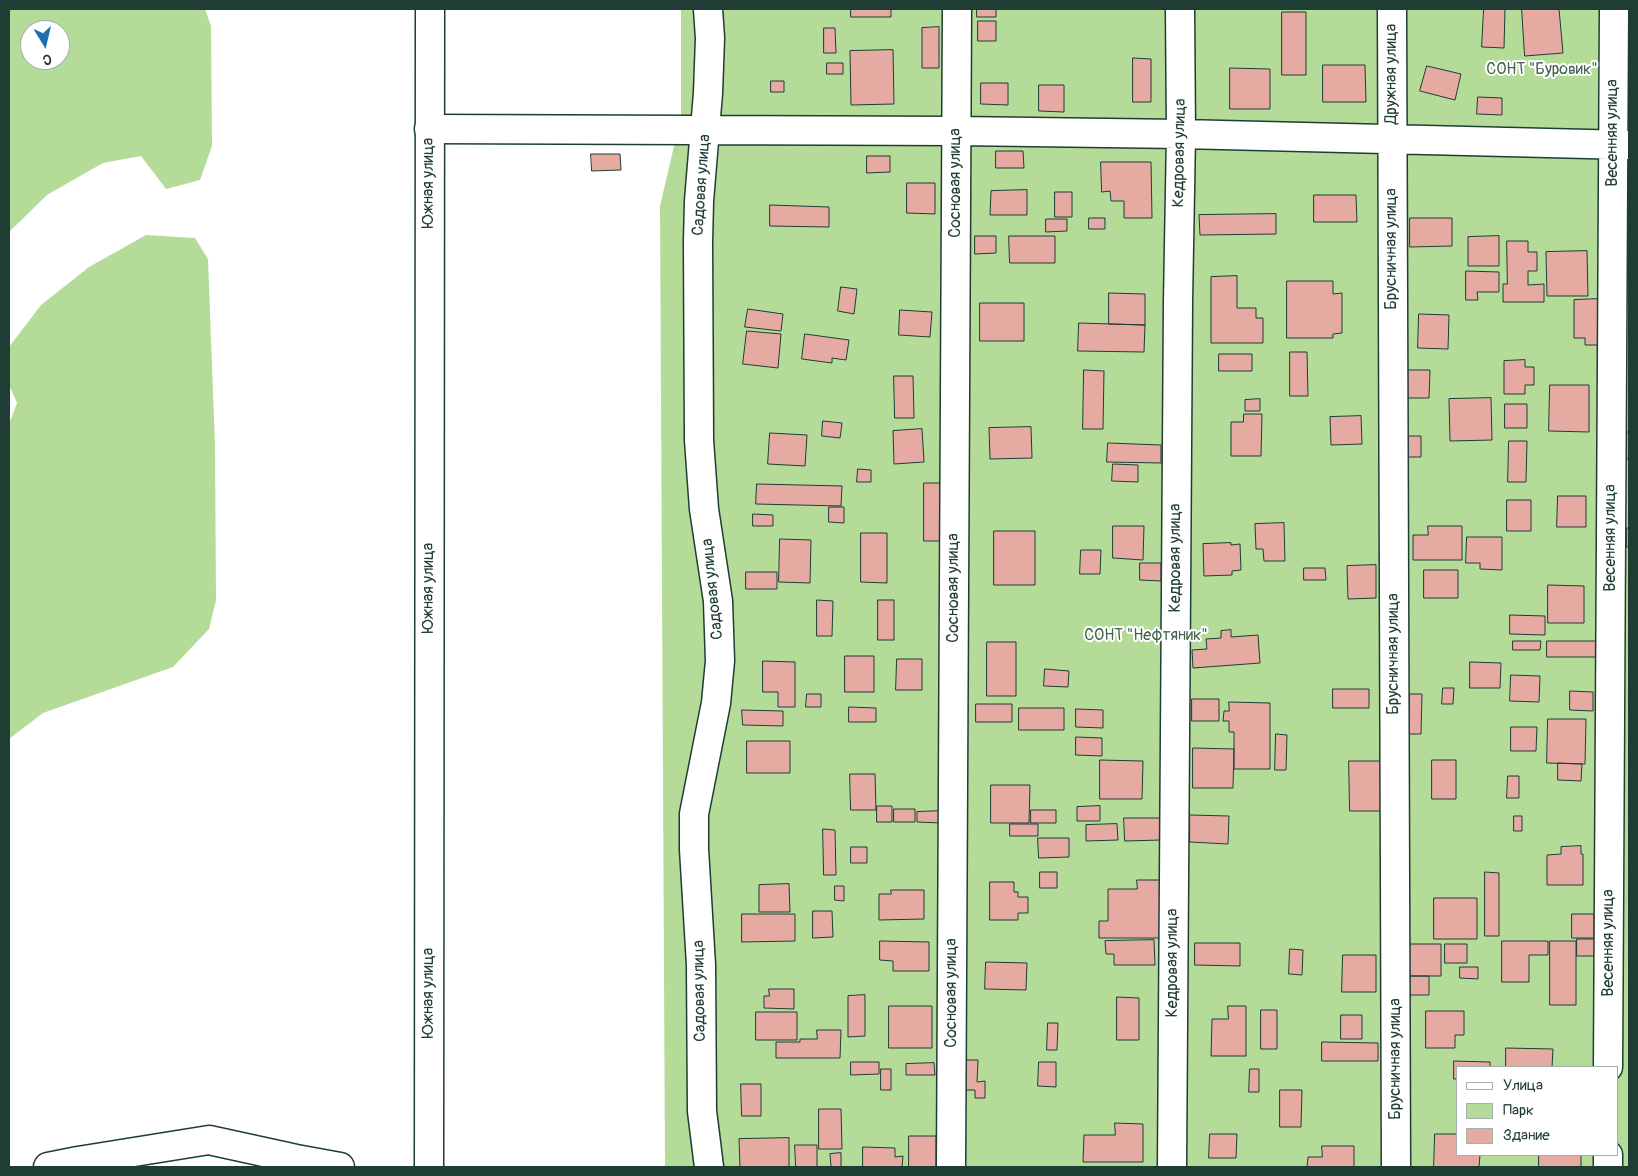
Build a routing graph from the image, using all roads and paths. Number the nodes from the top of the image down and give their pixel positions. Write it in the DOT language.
graph roads {
  1 [pos="430,9"];
  2 [pos="708,9"];
  3 [pos="957,9"];
  4 [pos="1180,9"];
  5 [pos="1392,9"];
  6 [pos="1614,9"];
  7 [pos="429,129"];
  8 [pos="706,129"];
  9 [pos="957,130"];
  10 [pos="1181,134"];
  11 [pos="1392,140"];
  12 [pos="1621,145"];
  13 [pos="1608,1066"];
  14 [pos="78,1161"];
  15 [pos="284,1163"];
  16 [pos="48,1167"];
  17 [pos="111,1167"];
  18 [pos="340,1167"];
  19 [pos="429,1167"];
  20 [pos="709,1167"];
  21 [pos="951,1167"];
  22 [pos="1172,1167"];
  23 [pos="1396,1167"];
  1 -- 7 [label="street, Южная улица"];
  2 -- 8 [label="street, Садовая улица"];
  3 -- 9 [label="street, Сосновая улица"];
  4 -- 10 [label="street, Кедровая улица"];
  5 -- 11 [label="street, Дружная улица"];
  6 -- 12 [label="street, Весенняя улица"];
  7 -- 8 [label="street"];
  7 -- 19 [label="street, Южная улица"];
  8 -- 9 [label="street"];
  8 -- 20 [label="street, Садовая улица"];
  9 -- 10 [label="street"];
  9 -- 21 [label="street, Сосновая улица"];
  10 -- 11 [label="street"];
  10 -- 22 [label="street, Кедровая улица"];
  11 -- 12 [label="street"];
  11 -- 23 [label="street, Брусничная улица"];
  12 -- 13 [label="street, Весенняя улица"];
  14 -- 15 [label="street"];
  14 -- 16 [label="street"];
  14 -- 17 [label="street"];
  15 -- 18 [label="street"];
}
